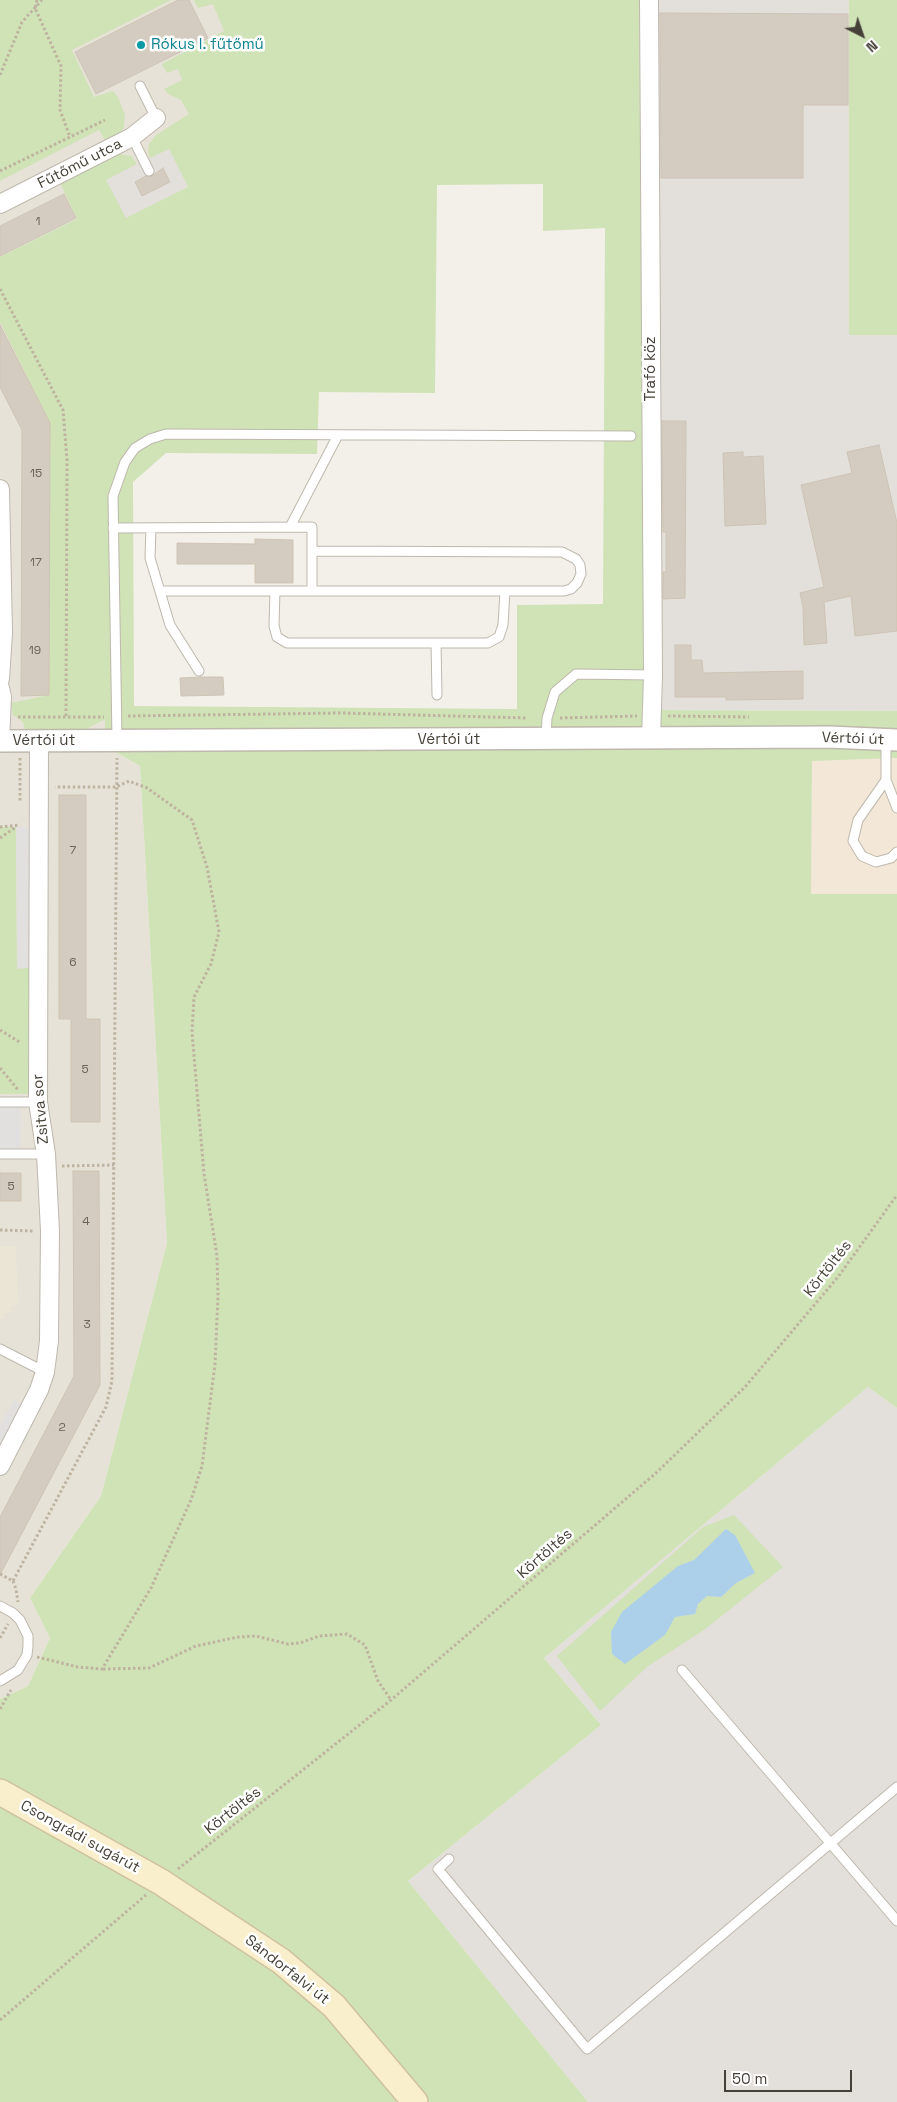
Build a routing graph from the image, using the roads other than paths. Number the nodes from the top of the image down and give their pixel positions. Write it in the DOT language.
graph roads {
  1 [pos="649,0"];
  2 [pos="140,86"];
  3 [pos="156,118"];
  4 [pos="132,138"];
  5 [pos="149,171"];
  6 [pos="0,204"];
  7 [pos="338,435"];
  8 [pos="631,436"];
  9 [pos="0,490"];
  10 [pos="290,526"];
  11 [pos="113,528"];
  12 [pos="151,528"];
  13 [pos="312,551"];
  14 [pos="1,579"];
  15 [pos="312,590"];
  16 [pos="160,591"];
  17 [pos="505,591"];
  18 [pos="275,592"];
  19 [pos="436,643"];
  20 [pos="199,671"];
  21 [pos="653,675"];
  22 [pos="0,679"];
  23 [pos="0,688"];
  24 [pos="437,695"];
  25 [pos="651,739"];
  26 [pos="546,740"];
  27 [pos="891,740"];
  28 [pos="15,741"];
  29 [pos="117,741"];
  30 [pos="886,780"];
  31 [pos="897,808"];
  32 [pos="897,852"];
  33 [pos="0,1102"];
  34 [pos="33,1102"];
  35 [pos="0,1154"];
  36 [pos="46,1160"];
  37 [pos="0,1349"];
  38 [pos="45,1372"];
  39 [pos="0,1466"];
  40 [pos="0,1606"];
  41 [pos="682,1670"];
  42 [pos="0,1681"];
  43 [pos="897,1787"];
  44 [pos="0,1792"];
  45 [pos="831,1843"];
  46 [pos="449,1859"];
  47 [pos="156,1886"];
  48 [pos="897,1921"];
  49 [pos="415,2102"];
  1 -- 21 [label="street, Trafó köz"];
  2 -- 3 [label="lane"];
  3 -- 4 [label="street, Fűtőmű utca"];
  4 -- 5 [label="lane"];
  4 -- 6 [label="street, Fűtőmű utca"];
  7 -- 8 [label="lane"];
  7 -- 10 [label="lane"];
  7 -- 11 [label="lane"];
  9 -- 14 [label="street"];
  10 -- 12 [label="lane"];
  10 -- 13 [label="lane"];
  11 -- 12 [label="lane"];
  11 -- 29 [label="lane"];
  12 -- 16 [label="lane"];
  13 -- 15 [label="lane"];
  13 -- 17 [label="lane"];
  14 -- 22 [label="street"];
  15 -- 17 [label="lane"];
  15 -- 18 [label="lane"];
  16 -- 18 [label="lane"];
  16 -- 20 [label="lane"];
  17 -- 19 [label="lane"];
  18 -- 19 [label="lane"];
  19 -- 24 [label="lane"];
  21 -- 25 [label="street, Trafó köz"];
  21 -- 26 [label="lane"];
  23 -- 28 [label="street, Zsitva sor"];
  25 -- 26 [label="street, Vértói út"];
  25 -- 27 [label="street, Vértói út"];
  26 -- 29 [label="street, Vértói út"];
  27 -- 30 [label="lane"];
  28 -- 29 [label="street, Vértói út"];
  28 -- 34 [label="street, Zsitva sor"];
  30 -- 31 [label="lane"];
  30 -- 32 [label="lane"];
  33 -- 34 [label="lane"];
  34 -- 36 [label="street, Zsitva sor"];
  35 -- 36 [label="lane"];
  36 -- 38 [label="street, Zsitva sor"];
  37 -- 38 [label="lane"];
  38 -- 39 [label="street, Zsitva sor"];
  40 -- 42 [label="lane"];
  41 -- 45 [label="lane"];
  43 -- 45 [label="lane"];
  44 -- 47 [label="main road, Csongrádi sugárút"];
  45 -- 46 [label="lane"];
  45 -- 48 [label="lane"];
  47 -- 49 [label="main road, Sándorfalvi út"];
}
